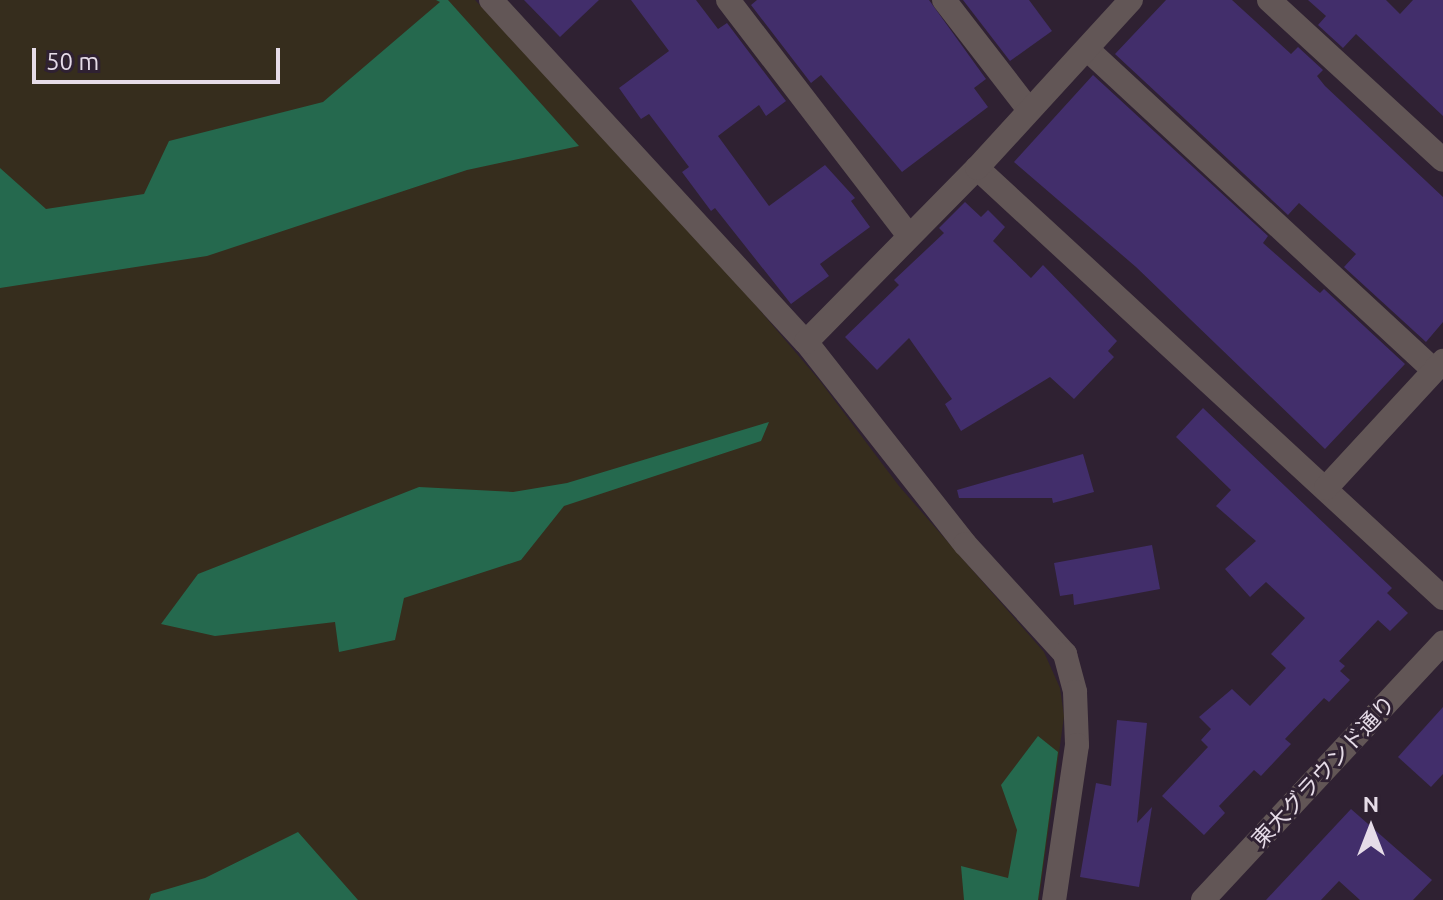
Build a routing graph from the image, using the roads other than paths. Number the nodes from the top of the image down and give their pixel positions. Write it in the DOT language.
graph roads {
  1 [pos="491,0"];
  2 [pos="728,0"];
  3 [pos="944,0"];
  4 [pos="1131,0"];
  5 [pos="1269,0"];
  6 [pos="1087,49"];
  7 [pos="1029,110"];
  8 [pos="1443,160"];
  9 [pos="977,168"];
  10 [pos="909,236"];
  11 [pos="806,342"];
  12 [pos="1439,366"];
  13 [pos="1326,488"];
  14 [pos="1443,598"];
  15 [pos="1443,643"];
  16 [pos="1054,900"];
  17 [pos="1203,900"];
  1 -- 11 [label="street"];
  2 -- 10 [label="street"];
  3 -- 7 [label="street"];
  4 -- 6 [label="street"];
  5 -- 8 [label="street"];
  6 -- 7 [label="street"];
  6 -- 12 [label="street"];
  7 -- 9 [label="street"];
  9 -- 10 [label="street"];
  9 -- 13 [label="street"];
  10 -- 11 [label="street"];
  11 -- 16 [label="street"];
  12 -- 13 [label="street"];
  13 -- 14 [label="street"];
  15 -- 17 [label="street, 東大グラウンド通り"];
}
